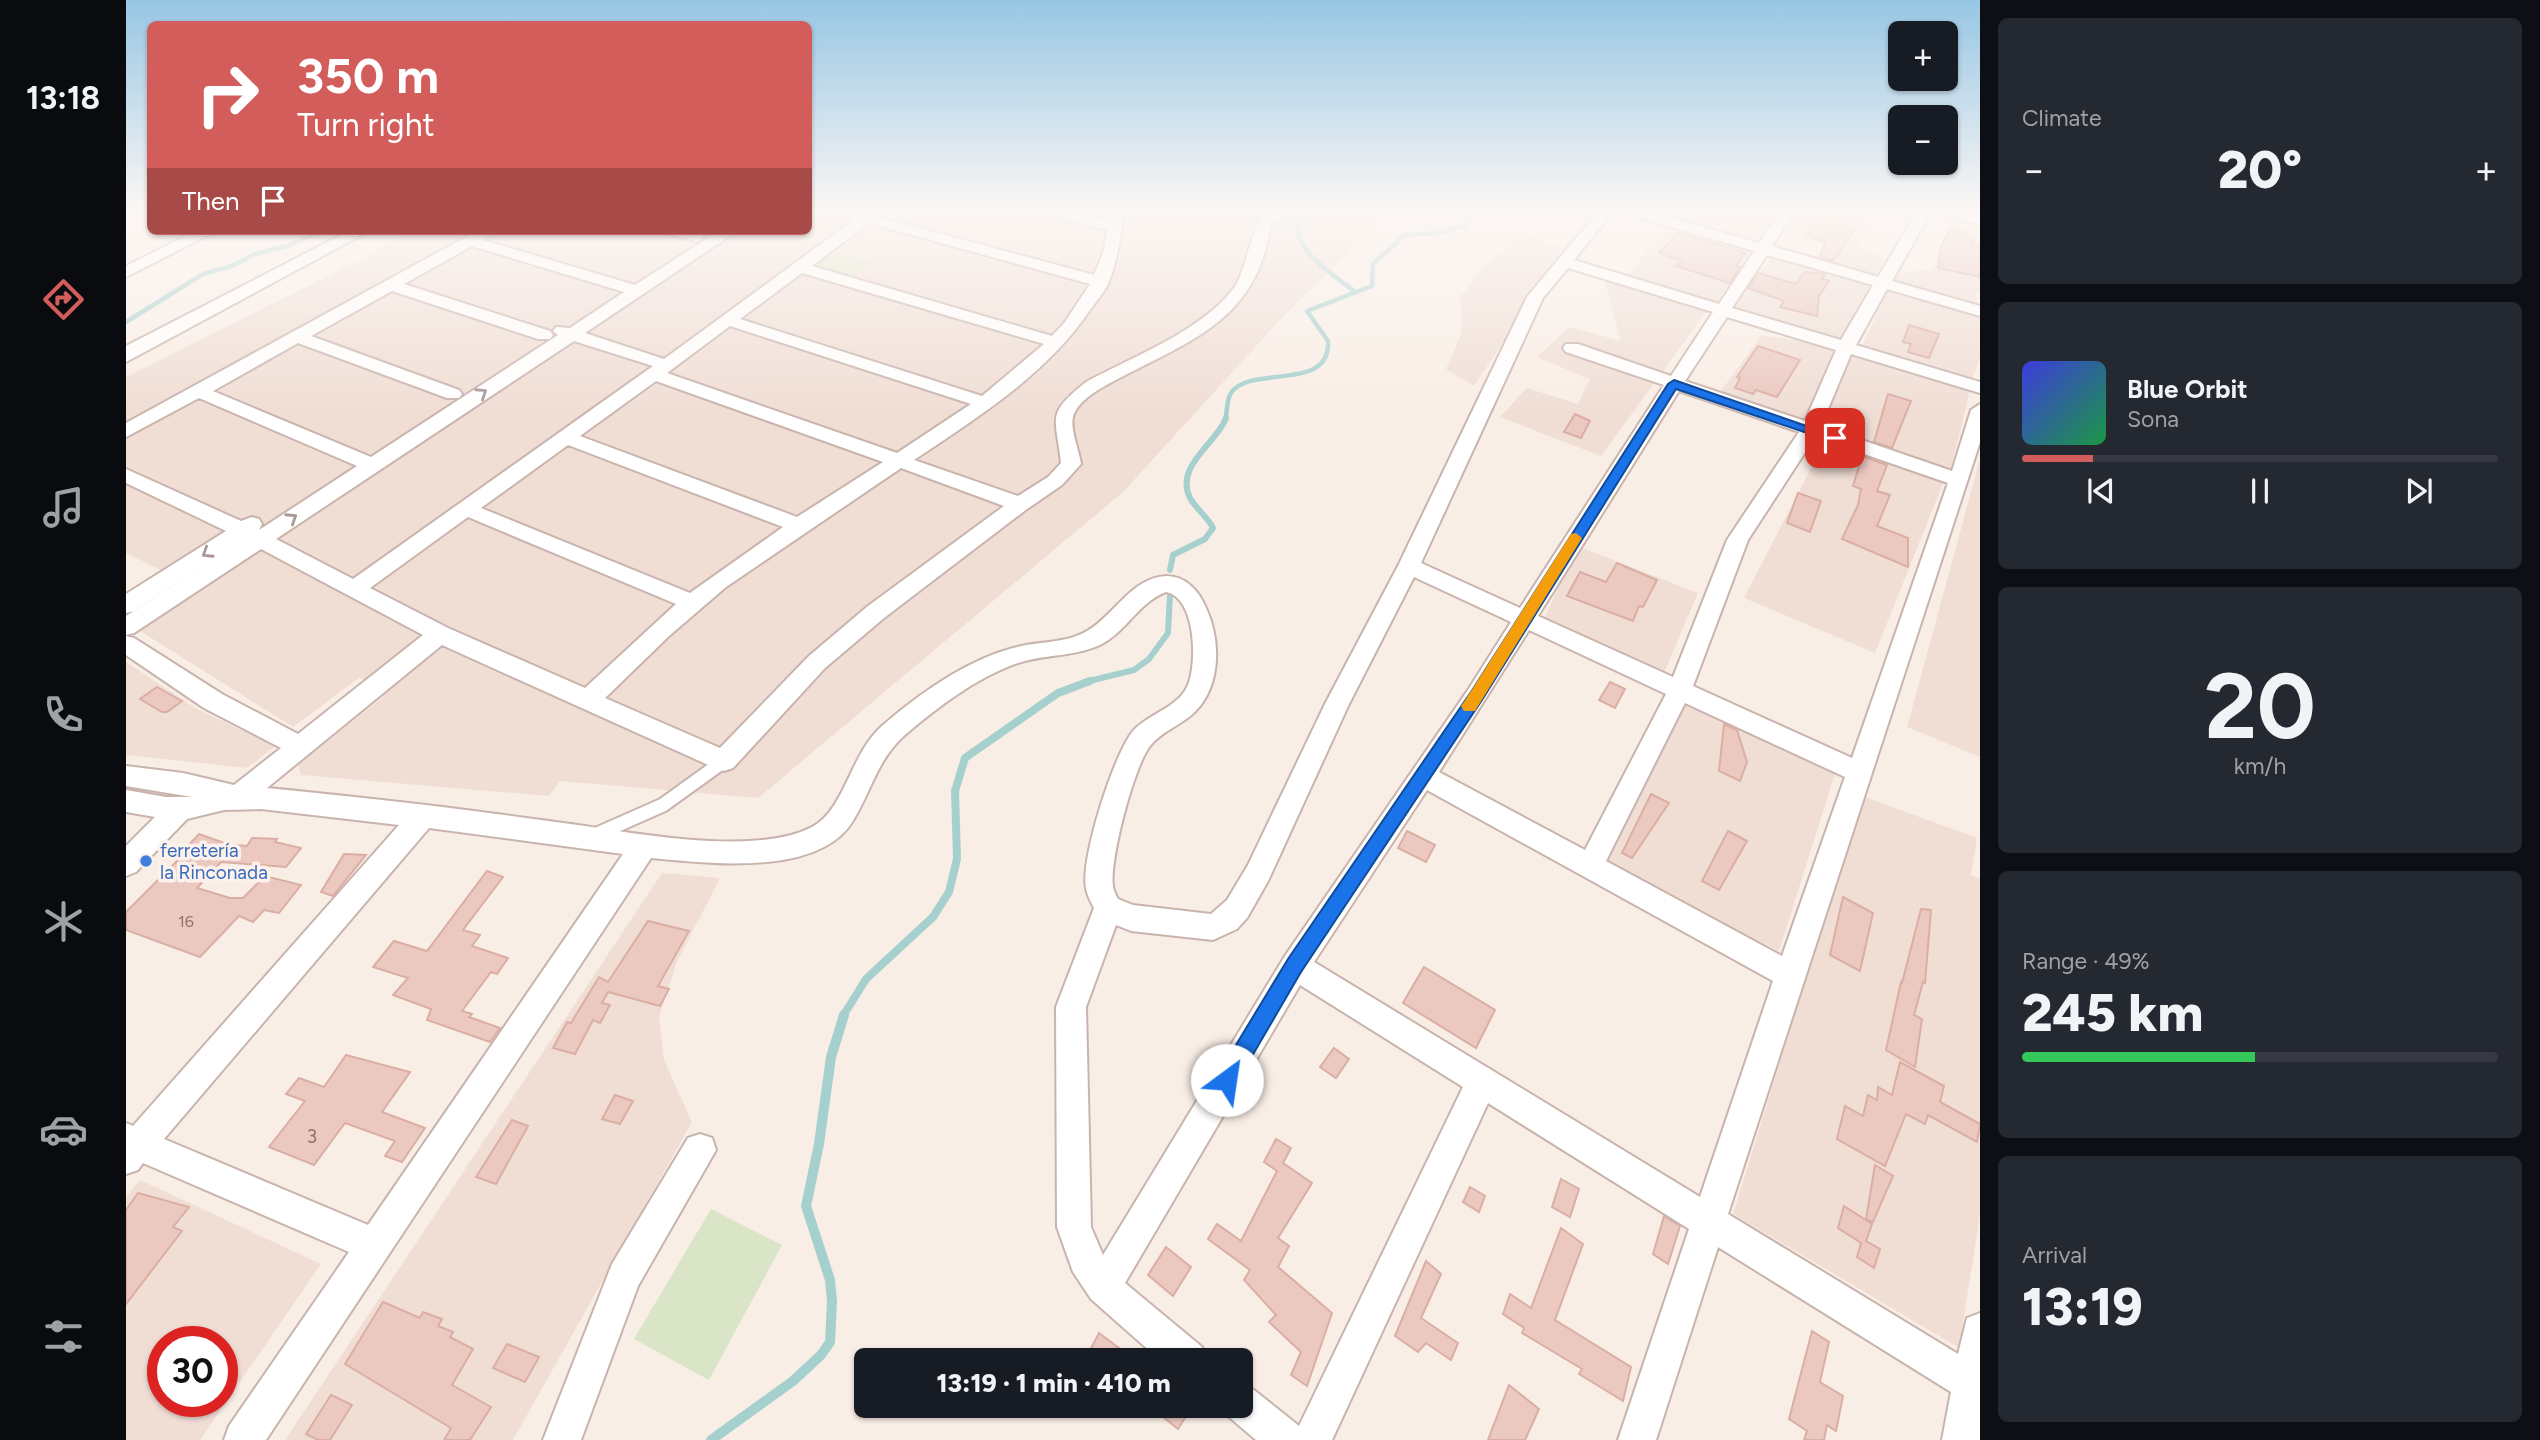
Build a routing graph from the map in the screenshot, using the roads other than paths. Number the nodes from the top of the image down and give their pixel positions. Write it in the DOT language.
graph roads {
  1 [pos="269,279"];
  2 [pos="401,279"];
  3 [pos="603,279"];
  4 [pos="641,279"];
  5 [pos="644,279"];
  6 [pos="783,279"];
  7 [pos="841,279"];
  8 [pos="1091,279"];
  9 [pos="1246,279"];
  10 [pos="1550,279"];
  11 [pos="1620,279"];
  12 [pos="1741,279"];
  13 [pos="1870,279"];
  14 [pos="1885,279"];
  15 [pos="1101,282"];
  16 [pos="1883,283"];
  17 [pos="391,285"];
  18 [pos="629,288"];
  19 [pos="1721,310"];
  20 [pos="1980,311"];
  21 [pos="728,320"];
  22 [pos="557,332"];
  23 [pos="299,337"];
  24 [pos="1055,342"];
  25 [pos="1572,348"];
  26 [pos="1844,348"];
  27 [pos="126,357"];
  28 [pos="660,370"];
  29 [pos="1674,384"];
  30 [pos="1980,388"];
  31 [pos="198,391"];
  32 [pos="453,394"];
  33 [pos="986,403"];
  34 [pos="1980,410"];
  35 [pos="126,430"];
  36 [pos="1810,430"];
  37 [pos="565,437"];
  38 [pos="364,461"];
  39 [pos="898,461"];
  40 [pos="126,475"];
  41 [pos="1959,480"];
  42 [pos="1020,504"];
  43 [pos="466,509"];
  44 [pos="800,526"];
  45 [pos="251,535"];
  46 [pos="1409,566"];
  47 [pos="352,590"];
  48 [pos="692,603"];
  49 [pos="126,605"];
  50 [pos="1525,619"];
  51 [pos="126,626"];
  52 [pos="439,634"];
  53 [pos="126,644"];
  54 [pos="1680,690"];
  55 [pos="588,700"];
  56 [pos="299,746"];
  57 [pos="724,761"];
  58 [pos="1860,773"];
  59 [pos="1423,775"];
  60 [pos="126,776"];
  61 [pos="238,797"];
  62 [pos="126,801"];
  63 [pos="180,809"];
  64 [pos="424,815"];
  65 [pos="586,837"];
  66 [pos="644,845"];
  67 [pos="126,864"];
  68 [pos="1590,866"];
  69 [pos="1108,908"];
  70 [pos="1294,965"];
  71 [pos="1790,975"];
  72 [pos="1482,1081"];
  73 [pos="130,1147"];
  74 [pos="700,1150"];
  75 [pos="1708,1221"];
  76 [pos="374,1245"];
  77 [pos="1104,1286"];
  78 [pos="1980,1331"];
  79 [pos="1175,1348"];
  80 [pos="1976,1386"];
  81 [pos="1253,1413"];
  82 [pos="243,1440"];
  83 [pos="562,1440"];
  84 [pos="1286,1440"];
  85 [pos="1312,1440"];
  86 [pos="1637,1440"];
  87 [pos="1961,1440"];
  1 -- 27 [label="street"];
  2 -- 17 [label="street"];
  3 -- 18 [label="street"];
  4 -- 18 [label="street"];
  5 -- 18 [label="street"];
  6 -- 21 [label="street"];
  7 -- 24 [label="street"];
  8 -- 15 [label="street"];
  9 -- 42 [label="street"];
  10 -- 46 [label="street"];
  11 -- 19 [label="street"];
  12 -- 19 [label="street"];
  13 -- 16 [label="street"];
  14 -- 16 [label="street"];
  15 -- 24 [label="street"];
  16 -- 20 [label="street"];
  16 -- 26 [label="street"];
  17 -- 22 [label="street"];
  17 -- 23 [label="street"];
  18 -- 22 [label="street"];
  19 -- 26 [label="street"];
  19 -- 29 [label="street"];
  21 -- 28 [label="street"];
  21 -- 33 [label="street"];
  22 -- 28 [label="street"];
  22 -- 32 [label="street"];
  38 -- 22 [label="street, one-way"];
  23 -- 31 [label="street"];
  23 -- 32 [label="street"];
  24 -- 33 [label="street"];
  25 -- 29 [label="street"];
  26 -- 30 [label="street"];
  26 -- 36 [label="street"];
  28 -- 37 [label="street"];
  28 -- 39 [label="street"];
  29 -- 36 [label="street"];
  29 -- 50 [label="street"];
  31 -- 35 [label="street"];
  31 -- 38 [label="street"];
  32 -- 38 [label="street"];
  33 -- 39 [label="street"];
  34 -- 41 [label="street"];
  36 -- 41 [label="street"];
  36 -- 54 [label="street"];
  37 -- 43 [label="street"];
  37 -- 44 [label="street"];
  38 -- 45 [label="street"];
  39 -- 42 [label="street"];
  39 -- 44 [label="street"];
  40 -- 45 [label="street"];
  41 -- 58 [label="street"];
  42 -- 57 [label="street"];
  43 -- 47 [label="street"];
  43 -- 48 [label="street"];
  44 -- 48 [label="street"];
  45 -- 47 [label="street"];
  45 -- 49 [label="street, one-way"];
  45 -- 51 [label="street"];
  46 -- 50 [label="street"];
  46 -- 69 [label="street"];
  47 -- 52 [label="street"];
  48 -- 55 [label="street"];
  50 -- 54 [label="street"];
  50 -- 59 [label="street"];
  52 -- 55 [label="street"];
  52 -- 56 [label="street"];
  53 -- 56 [label="street"];
  54 -- 58 [label="street"];
  54 -- 68 [label="street"];
  55 -- 57 [label="street"];
  56 -- 61 [label="street"];
  57 -- 65 [label="lane"];
  58 -- 71 [label="street"];
  59 -- 68 [label="street"];
  59 -- 70 [label="street"];
  60 -- 61 [label="street"];
  61 -- 63 [label="street"];
  61 -- 64 [label="street"];
  62 -- 63 [label="street"];
  63 -- 67 [label="street"];
  64 -- 65 [label="street"];
  64 -- 73 [label="street"];
  65 -- 66 [label="street"];
  66 -- 69 [label="street"];
  66 -- 76 [label="street"];
  68 -- 71 [label="street"];
  69 -- 77 [label="street"];
  70 -- 72 [label="street"];
  70 -- 77 [label="street"];
  71 -- 75 [label="street"];
  72 -- 75 [label="street"];
  72 -- 85 [label="street"];
  73 -- 76 [label="street"];
  74 -- 83 [label="street"];
  75 -- 80 [label="street"];
  75 -- 86 [label="street"];
  76 -- 82 [label="street"];
  77 -- 79 [label="street"];
  78 -- 80 [label="street"];
  80 -- 87 [label="street"];
  81 -- 84 [label="street"];
}
